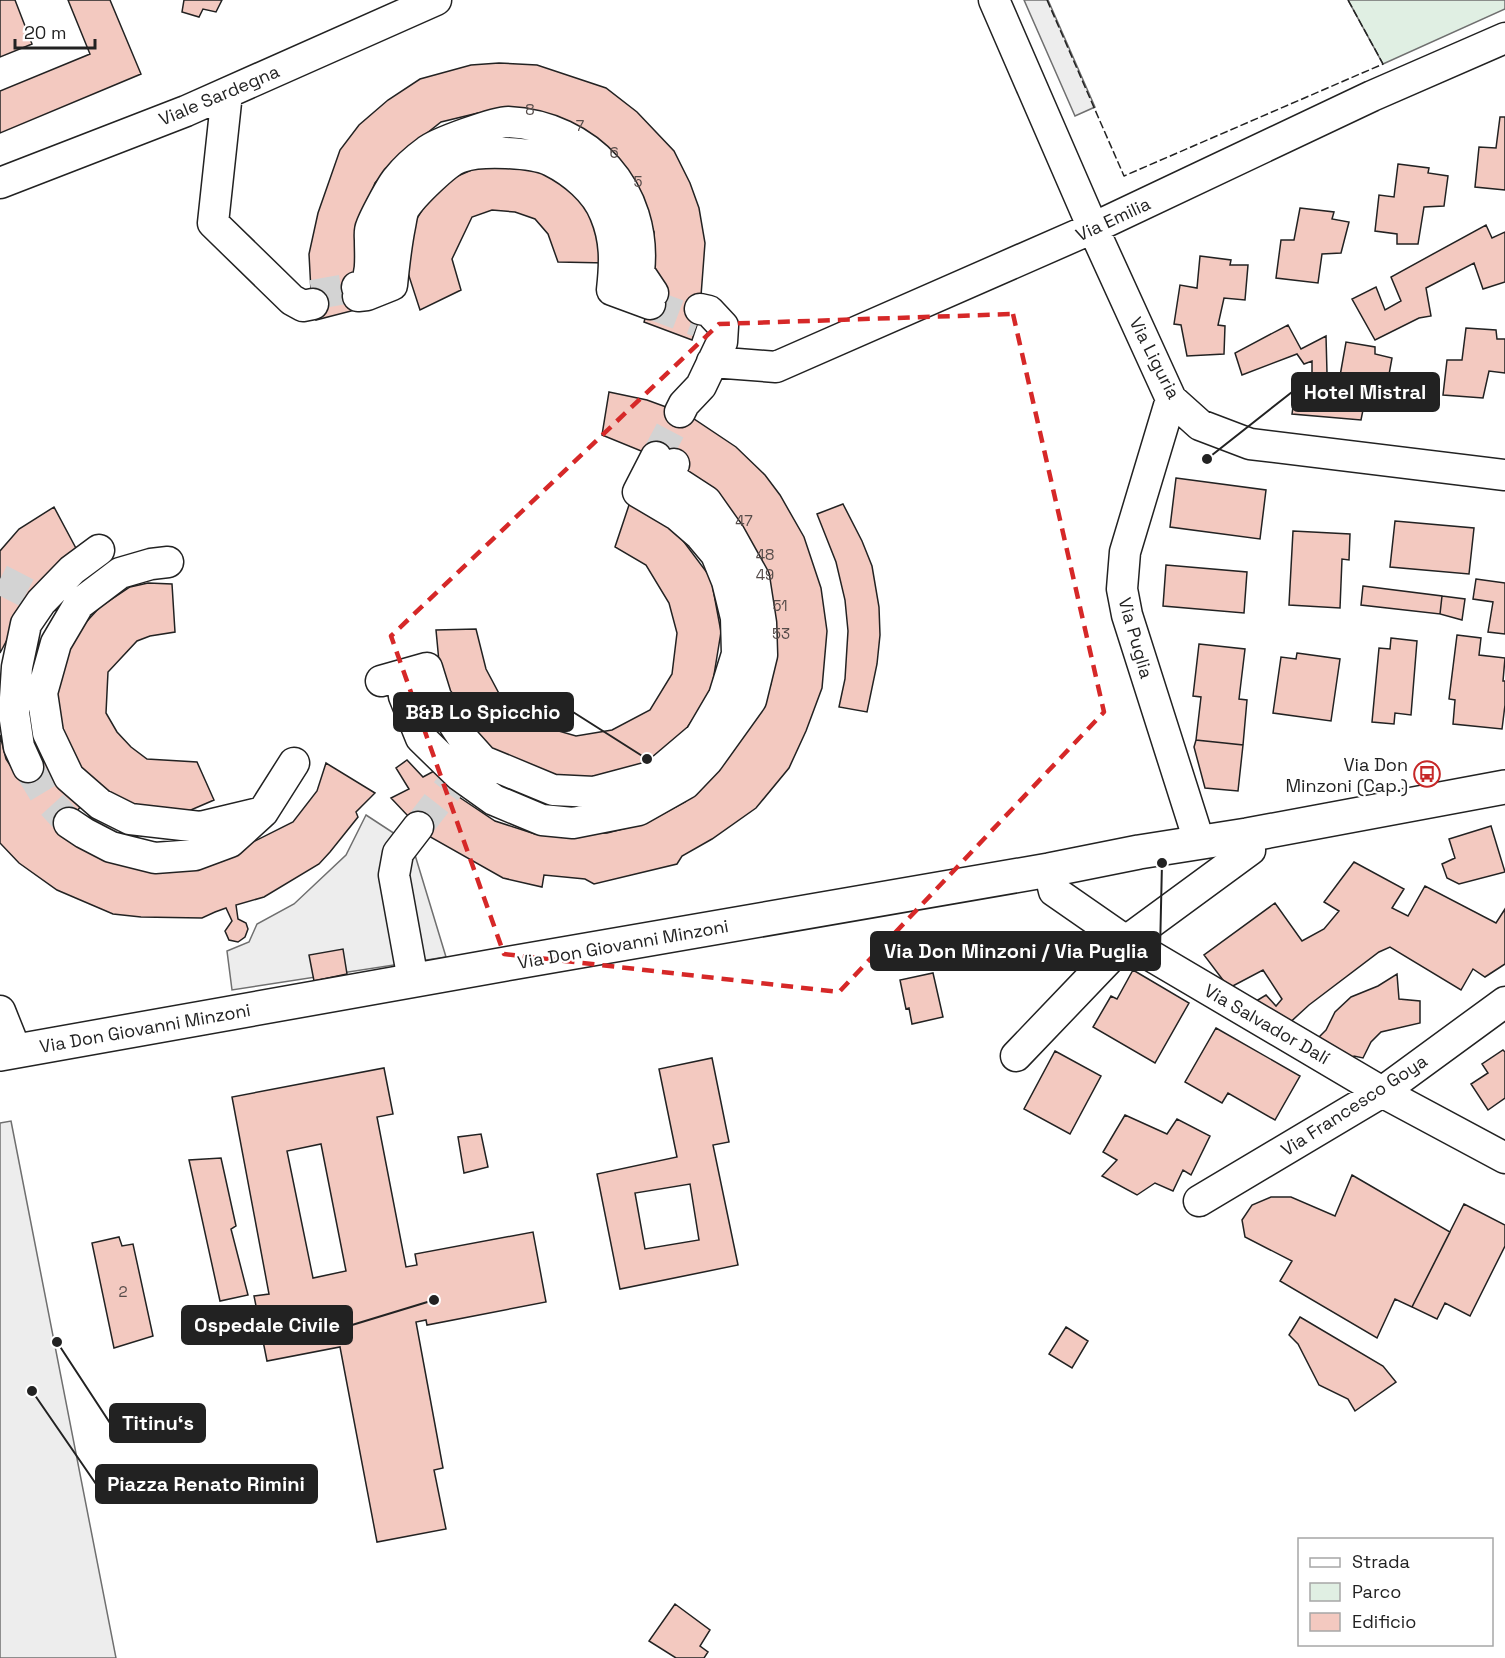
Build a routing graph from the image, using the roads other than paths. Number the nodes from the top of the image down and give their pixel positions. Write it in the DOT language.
graph roads {
  1 [pos="436,0"];
  2 [pos="994,0"];
  3 [pos="1505,38"];
  4 [pos="227,93"];
  5 [pos="0,183"];
  6 [pos="1093,228"];
  7 [pos="357,292"];
  8 [pos="306,299"];
  9 [pos="652,299"];
  10 [pos="707,319"];
  11 [pos="707,374"];
  12 [pos="1171,399"];
  13 [pos="689,417"];
  14 [pos="665,461"];
  15 [pos="1504,472"];
  16 [pos="99,550"];
  17 [pos="168,562"];
  18 [pos="36,599"];
  19 [pos="69,621"];
  20 [pos="403,675"];
  21 [pos="294,763"];
  22 [pos="28,767"];
  23 [pos="1505,787"];
  24 [pos="262,812"];
  25 [pos="69,823"];
  26 [pos="418,827"];
  27 [pos="1247,834"];
  28 [pos="1199,841"];
  29 [pos="1049,870"];
  30 [pos="1126,941"];
  31 [pos="413,980"];
  32 [pos="1505,1002"];
  33 [pos="0,1011"];
  34 [pos="8,1052"];
  35 [pos="1016,1056"];
  36 [pos="1382,1092"];
  37 [pos="1505,1158"];
  38 [pos="1199,1202"];
  1 -- 4 [label="street, Viale Sardegna"];
  2 -- 6 [label="street, Via Liguria"];
  3 -- 6 [label="street, Via Emilia"];
  4 -- 5 [label="street, Viale Sardegna"];
  4 -- 8 [label="street"];
  6 -- 11 [label="street, Via Emilia"];
  6 -- 12 [label="street, Via Liguria"];
  7 -- 9 [label="street"];
  10 -- 11 [label="street"];
  11 -- 13 [label="street"];
  12 -- 15 [label="street, Via Liguria"];
  12 -- 28 [label="street, Via Puglia"];
  14 -- 20 [label="street"];
  16 -- 18 [label="street"];
  17 -- 19 [label="street"];
  18 -- 19 [label="street"];
  18 -- 22 [label="street"];
  19 -- 24 [label="street"];
  21 -- 24 [label="street"];
  23 -- 27 [label="main road, Via Don Giovanni Minzoni"];
  24 -- 25 [label="street"];
  26 -- 31 [label="street"];
  27 -- 28 [label="main road, Via Don Giovanni Minzoni"];
  27 -- 30 [label="street"];
  28 -- 29 [label="main road, Via Don Giovanni Minzoni"];
  29 -- 30 [label="street, Via Salvador Dalí"];
  29 -- 31 [label="main road, Via Don Giovanni Minzoni"];
  30 -- 35 [label="street"];
  30 -- 36 [label="street, Via Salvador Dalí"];
  31 -- 34 [label="main road, Via Don Giovanni Minzoni"];
  32 -- 36 [label="street, Via Francesco Goya"];
  33 -- 34 [label="street"];
  36 -- 37 [label="street, Via Salvador Dalí"];
  36 -- 38 [label="street, Via Francesco Goya"];
}
